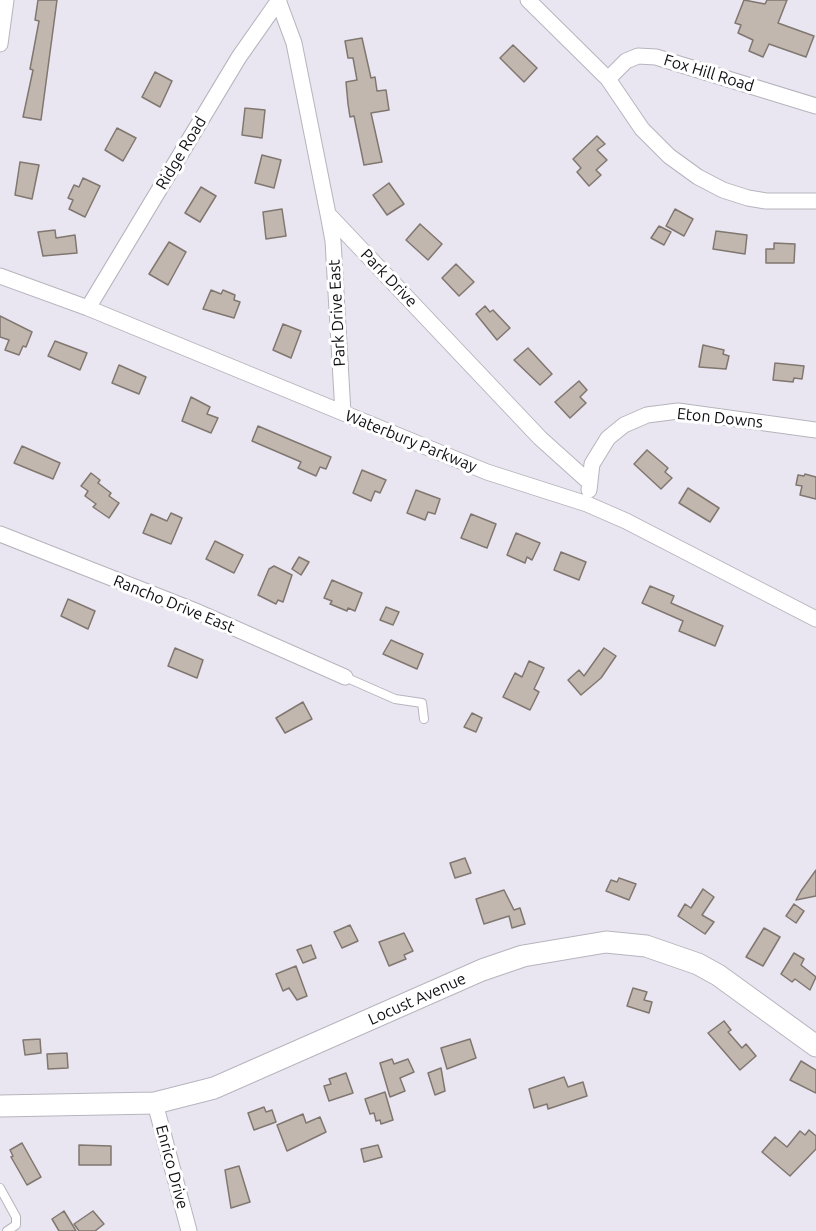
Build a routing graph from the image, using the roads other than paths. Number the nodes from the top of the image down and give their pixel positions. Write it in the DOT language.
graph roads {
  1 [pos="6,0"];
  2 [pos="278,0"];
  3 [pos="528,0"];
  4 [pos="0,44"];
  5 [pos="608,79"];
  6 [pos="816,106"];
  7 [pos="816,201"];
  8 [pos="328,214"];
  9 [pos="0,276"];
  10 [pos="88,308"];
  11 [pos="343,413"];
  12 [pos="816,430"];
  13 [pos="590,483"];
  14 [pos="586,504"];
  15 [pos="0,534"];
  16 [pos="816,619"];
  17 [pos="345,677"];
  18 [pos="424,719"];
  19 [pos="816,1046"];
  20 [pos="155,1103"];
  21 [pos="0,1106"];
  22 [pos="0,1188"];
  23 [pos="7,1231"];
  24 [pos="189,1231"];
  1 -- 4 [label="street"];
  2 -- 8 [label="street"];
  2 -- 10 [label="street, Ridge Road"];
  3 -- 5 [label="street"];
  5 -- 6 [label="street, Fox Hill Road"];
  5 -- 7 [label="street"];
  8 -- 11 [label="street, Park Drive East"];
  8 -- 13 [label="street, Park Drive"];
  9 -- 10 [label="street, Waterbury Parkway"];
  10 -- 11 [label="street, Waterbury Parkway"];
  11 -- 14 [label="street, Waterbury Parkway"];
  12 -- 13 [label="street, Eton Downs"];
  13 -- 14 [label="street"];
  14 -- 16 [label="street, Waterbury Parkway"];
  15 -- 17 [label="street, Rancho Drive East"];
  17 -- 18 [label="lane"];
  19 -- 20 [label="street, Locust Avenue"];
  20 -- 21 [label="street, Locust Avenue"];
  20 -- 24 [label="street, Enrico Drive"];
  22 -- 23 [label="lane"];
}
